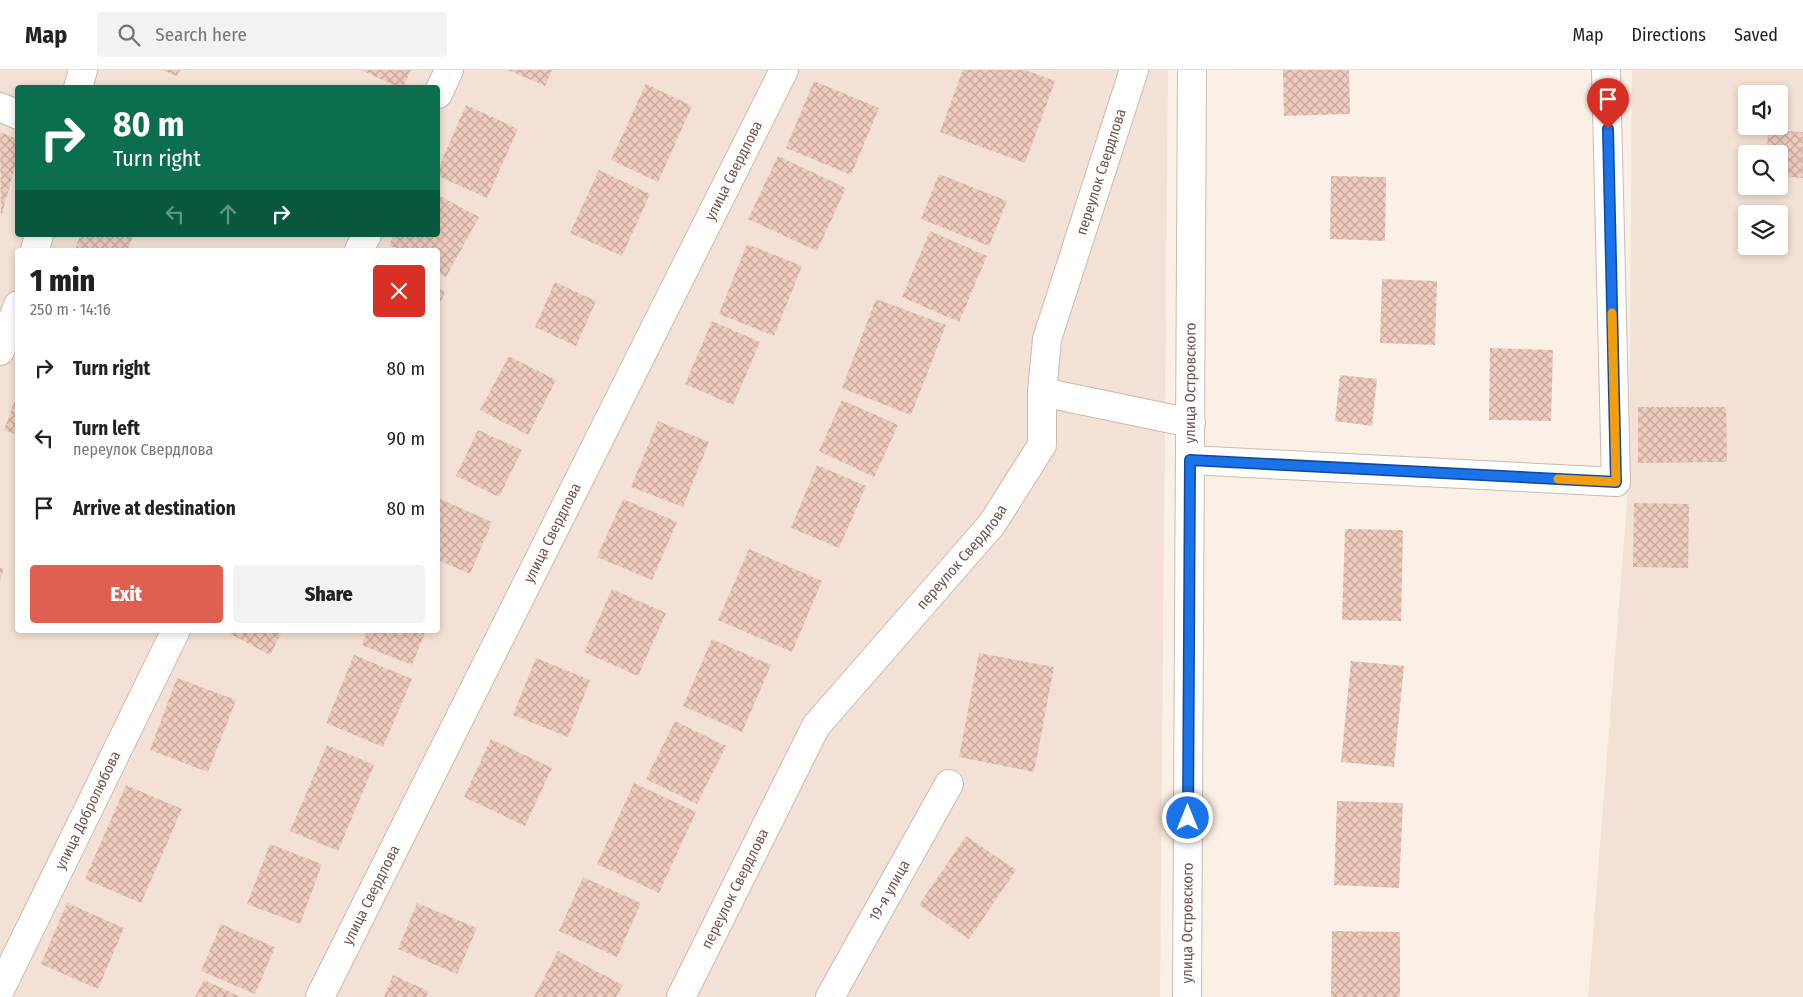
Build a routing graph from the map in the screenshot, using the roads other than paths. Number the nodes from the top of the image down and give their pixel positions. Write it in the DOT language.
graph roads {
  1 [pos="83,70"];
  2 [pos="449,70"];
  3 [pos="784,70"];
  4 [pos="1134,70"];
  5 [pos="1192,70"];
  6 [pos="1606,70"];
  7 [pos="79,85"];
  8 [pos="440,90"];
  9 [pos="0,107"];
  10 [pos="15,114"];
  11 [pos="15,313"];
  12 [pos="0,351"];
  13 [pos="1042,392"];
  14 [pos="1191,423"];
  15 [pos="1190,460"];
  16 [pos="175,633"];
  17 [pos="949,784"];
  18 [pos="0,990"];
  19 [pos="320,997"];
  20 [pos="681,997"];
  21 [pos="830,997"];
  22 [pos="1187,997"];
  1 -- 7 [label="street"];
  2 -- 8 [label="street"];
  3 -- 19 [label="street, улица Свердлова"];
  4 -- 13 [label="street, переулок Свердлова"];
  5 -- 14 [label="street, улица Островского"];
  6 -- 15 [label="street"];
  9 -- 10 [label="street"];
  11 -- 12 [label="street"];
  13 -- 14 [label="street"];
  13 -- 20 [label="street, переулок Свердлова"];
  14 -- 15 [label="street, улица Островского"];
  15 -- 22 [label="street, улица Островского"];
  16 -- 18 [label="street, улица Добролюбова"];
  17 -- 21 [label="street, 19-я улица"];
}
